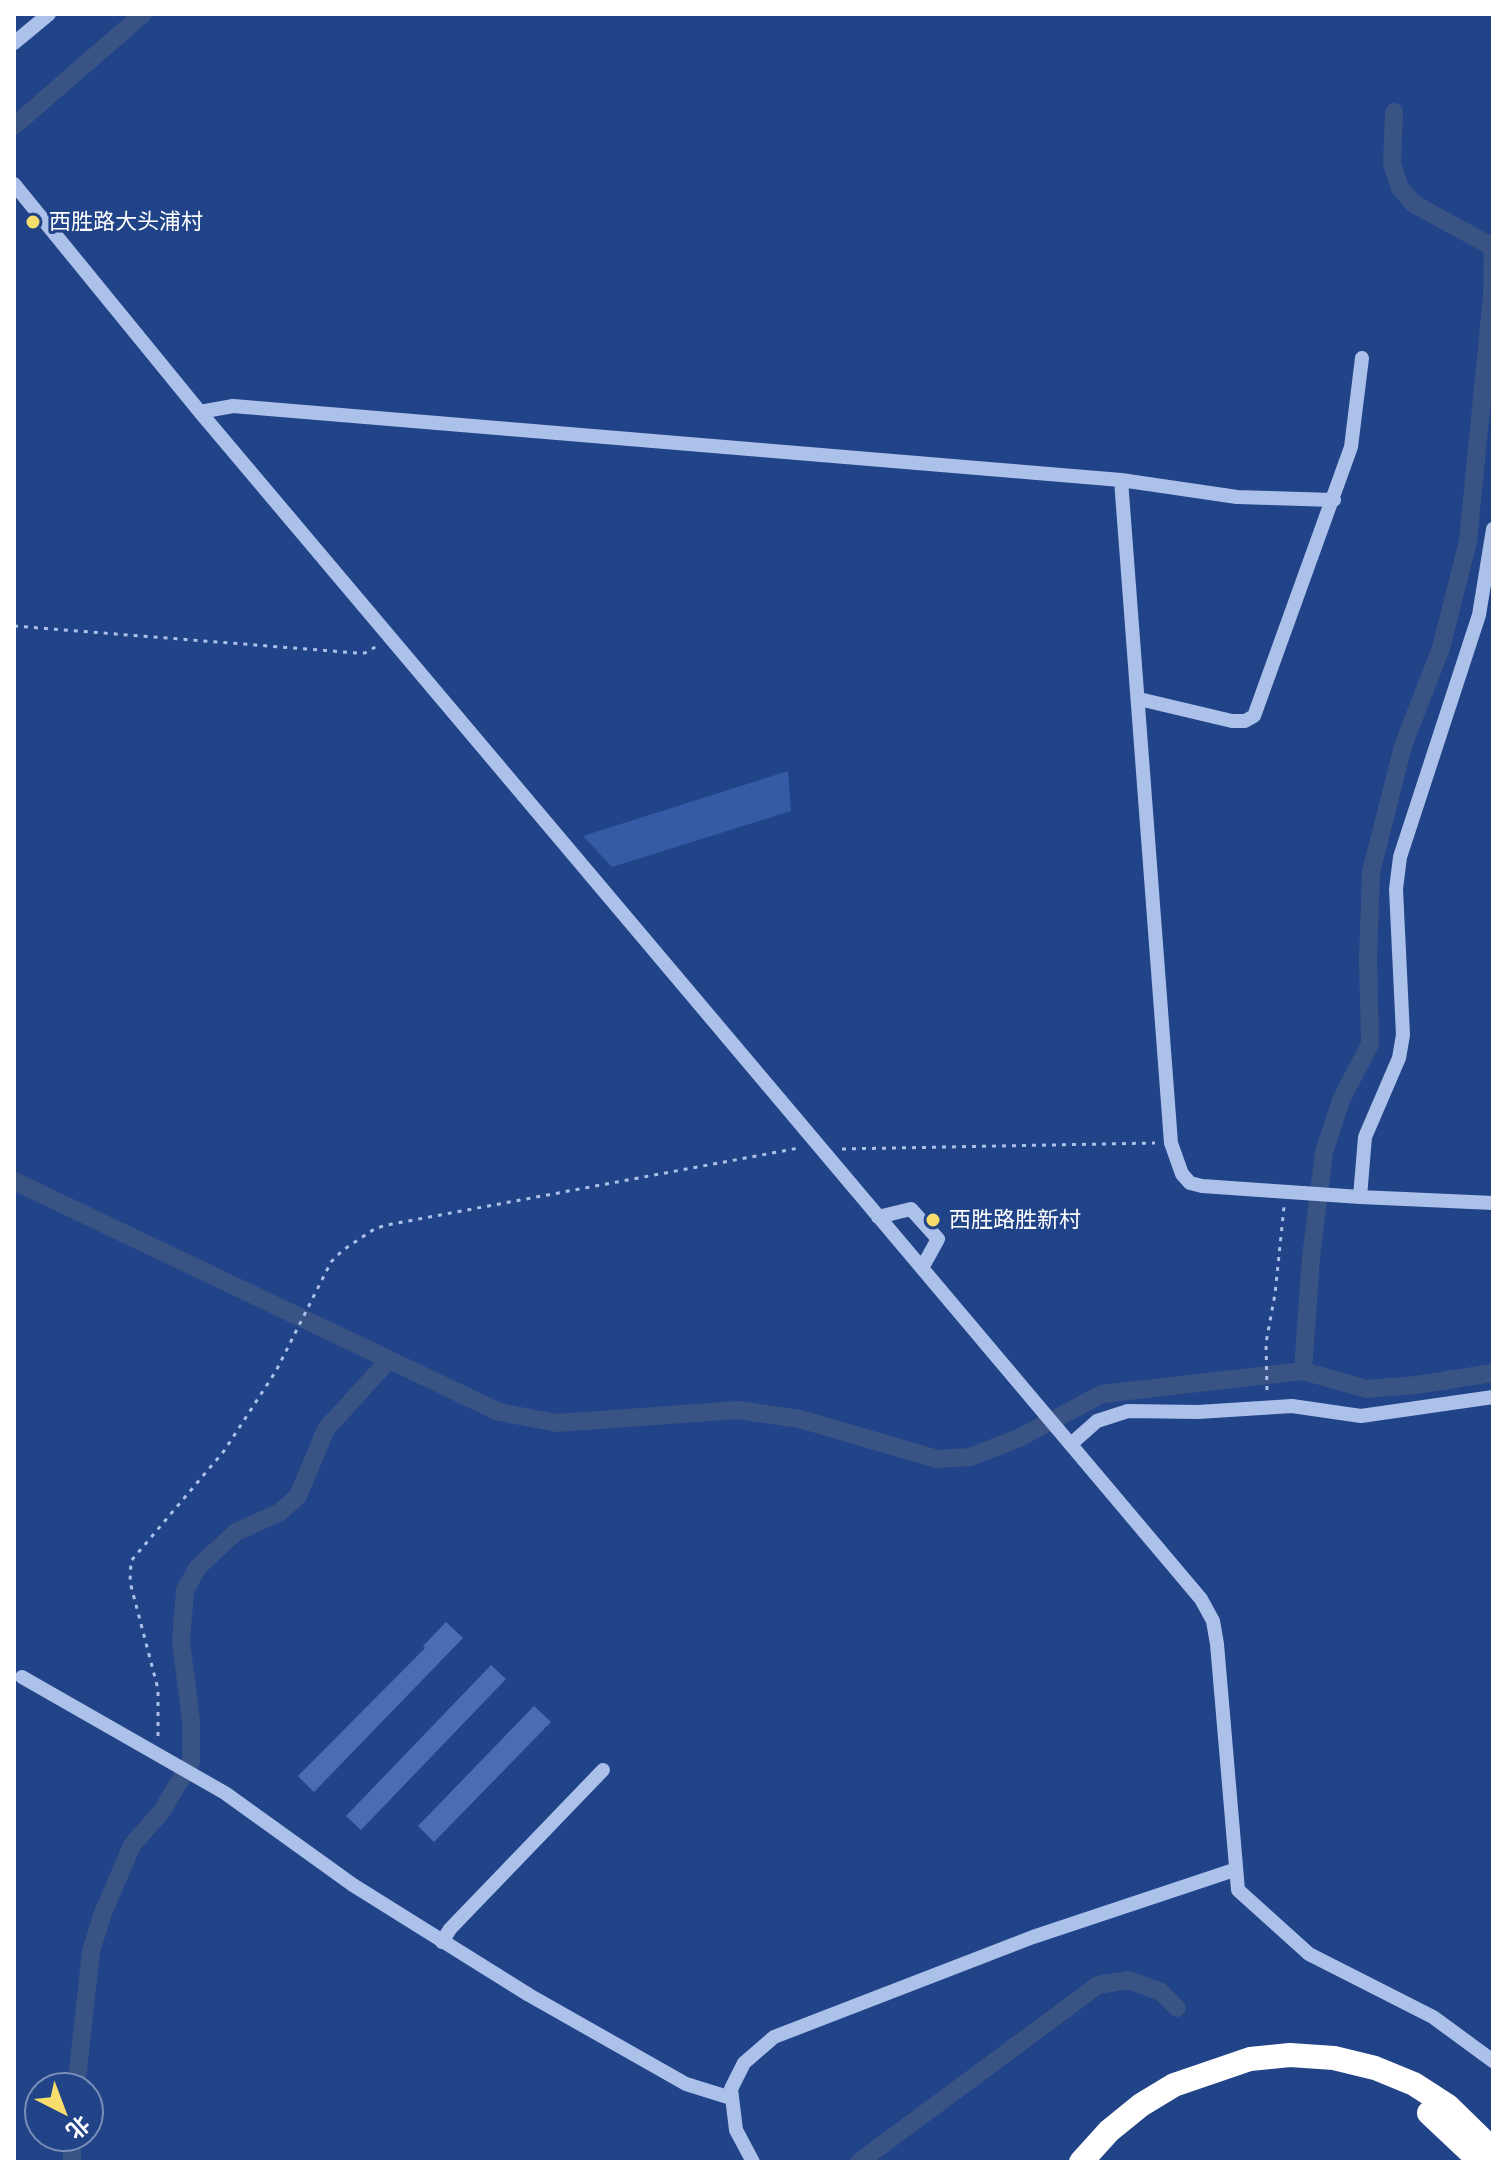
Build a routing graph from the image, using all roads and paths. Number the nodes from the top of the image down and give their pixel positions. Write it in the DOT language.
graph roads {
  1 [pos="49,14"];
  2 [pos="14,43"];
  3 [pos="14,184"];
  4 [pos="1362,358"];
  5 [pos="200,412"];
  6 [pos="1121,480"];
  7 [pos="1334,500"];
  8 [pos="1493,529"];
  9 [pos="14,626"];
  10 [pos="389,636"];
  11 [pos="1139,699"];
  12 [pos="1171,1143"];
  13 [pos="821,1148"];
  14 [pos="1291,1192"];
  15 [pos="1353,1197"];
  16 [pos="1493,1203"];
  17 [pos="878,1217"];
  18 [pos="922,1268"];
  19 [pos="1266,1388"];
  20 [pos="1493,1397"];
  21 [pos="1068,1441"];
  22 [pos="22,1677"];
  23 [pos="156,1750"];
  24 [pos="603,1770"];
  25 [pos="1234,1870"];
  26 [pos="442,1942"];
  27 [pos="1493,2061"];
  28 [pos="1260,2066"];
  29 [pos="1178,2091"];
  30 [pos="731,2098"];
  31 [pos="1493,2150"];
  32 [pos="753,2162"];
  33 [pos="1081,2162"];
  34 [pos="1098,2162"];
  35 [pos="1481,2162"];
  1 -- 2 [label="street"];
  3 -- 5 [label="street"];
  4 -- 7 [label="street"];
  5 -- 6 [label="street"];
  5 -- 10 [label="street"];
  6 -- 7 [label="street"];
  6 -- 11 [label="street"];
  7 -- 11 [label="street"];
  8 -- 15 [label="street"];
  9 -- 10 [label="path"];
  10 -- 13 [label="street"];
  11 -- 12 [label="street"];
  12 -- 13 [label="path"];
  12 -- 14 [label="street"];
  13 -- 17 [label="street"];
  13 -- 23 [label="path"];
  14 -- 15 [label="street"];
  14 -- 19 [label="path"];
  15 -- 16 [label="street"];
  17 -- 18 [label="street"];
  17 -- 18 [label="street"];
  18 -- 21 [label="street"];
  20 -- 21 [label="street"];
  21 -- 25 [label="street"];
  22 -- 23 [label="street"];
  23 -- 26 [label="street"];
  24 -- 26 [label="street"];
  25 -- 27 [label="street"];
  25 -- 30 [label="street"];
  26 -- 30 [label="street"];
  28 -- 29 [label="highway"];
  28 -- 31 [label="highway"];
  28 -- 35 [label="highway"];
  29 -- 33 [label="highway"];
  29 -- 34 [label="highway"];
  30 -- 32 [label="street"];
}
